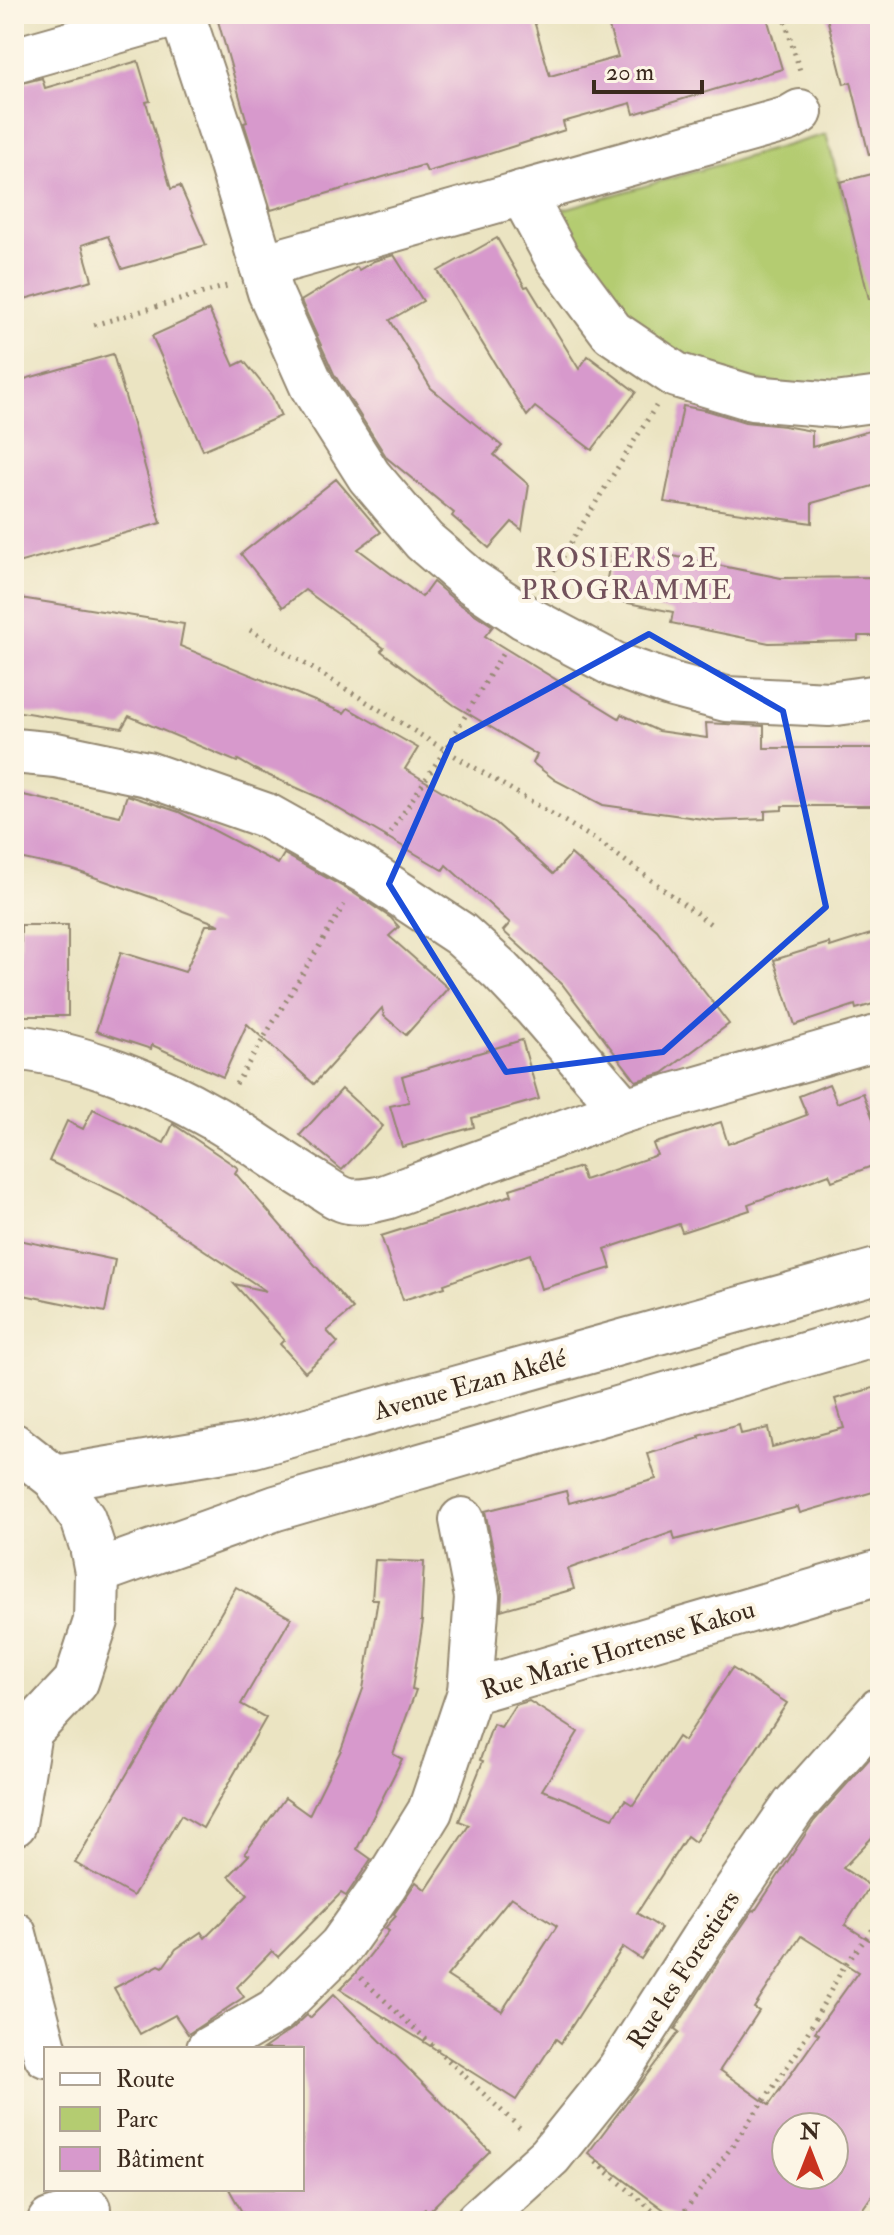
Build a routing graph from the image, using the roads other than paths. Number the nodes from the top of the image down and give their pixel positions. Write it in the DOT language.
graph roads {
  1 [pos="180,14"];
  2 [pos="14,60"];
  3 [pos="800,112"];
  4 [pos="522,193"];
  5 [pos="263,271"];
  6 [pos="880,399"];
  7 [pos="880,697"];
  8 [pos="14,751"];
  9 [pos="880,1037"];
  10 [pos="14,1047"];
  11 [pos="624,1110"];
  12 [pos="880,1270"];
  13 [pos="880,1333"];
  14 [pos="14,1446"];
  15 [pos="55,1478"];
  16 [pos="462,1520"];
  17 [pos="97,1572"];
  18 [pos="880,1572"];
  19 [pos="470,1692"];
  20 [pos="880,1710"];
  21 [pos="22,1736"];
  22 [pos="14,1824"];
  23 [pos="16,1954"];
  24 [pos="212,2047"];
  25 [pos="44,2048"];
  26 [pos="478,2221"];
  1 -- 2 [label="street"];
  1 -- 5 [label="street"];
  3 -- 4 [label="street"];
  4 -- 5 [label="street"];
  4 -- 6 [label="street"];
  5 -- 7 [label="street"];
  8 -- 11 [label="street"];
  9 -- 11 [label="street"];
  10 -- 11 [label="street"];
  12 -- 15 [label="street, Avenue Ezan Akélé"];
  13 -- 17 [label="street"];
  14 -- 15 [label="street"];
  15 -- 17 [label="street"];
  16 -- 19 [label="street"];
  17 -- 21 [label="street"];
  18 -- 19 [label="street, Rue Marie Hortense Kakou"];
  19 -- 24 [label="street, Rue Marie Hortense Kakou"];
  20 -- 26 [label="street, Rue les Forestiers"];
  21 -- 22 [label="street"];
  23 -- 25 [label="street"];
}
